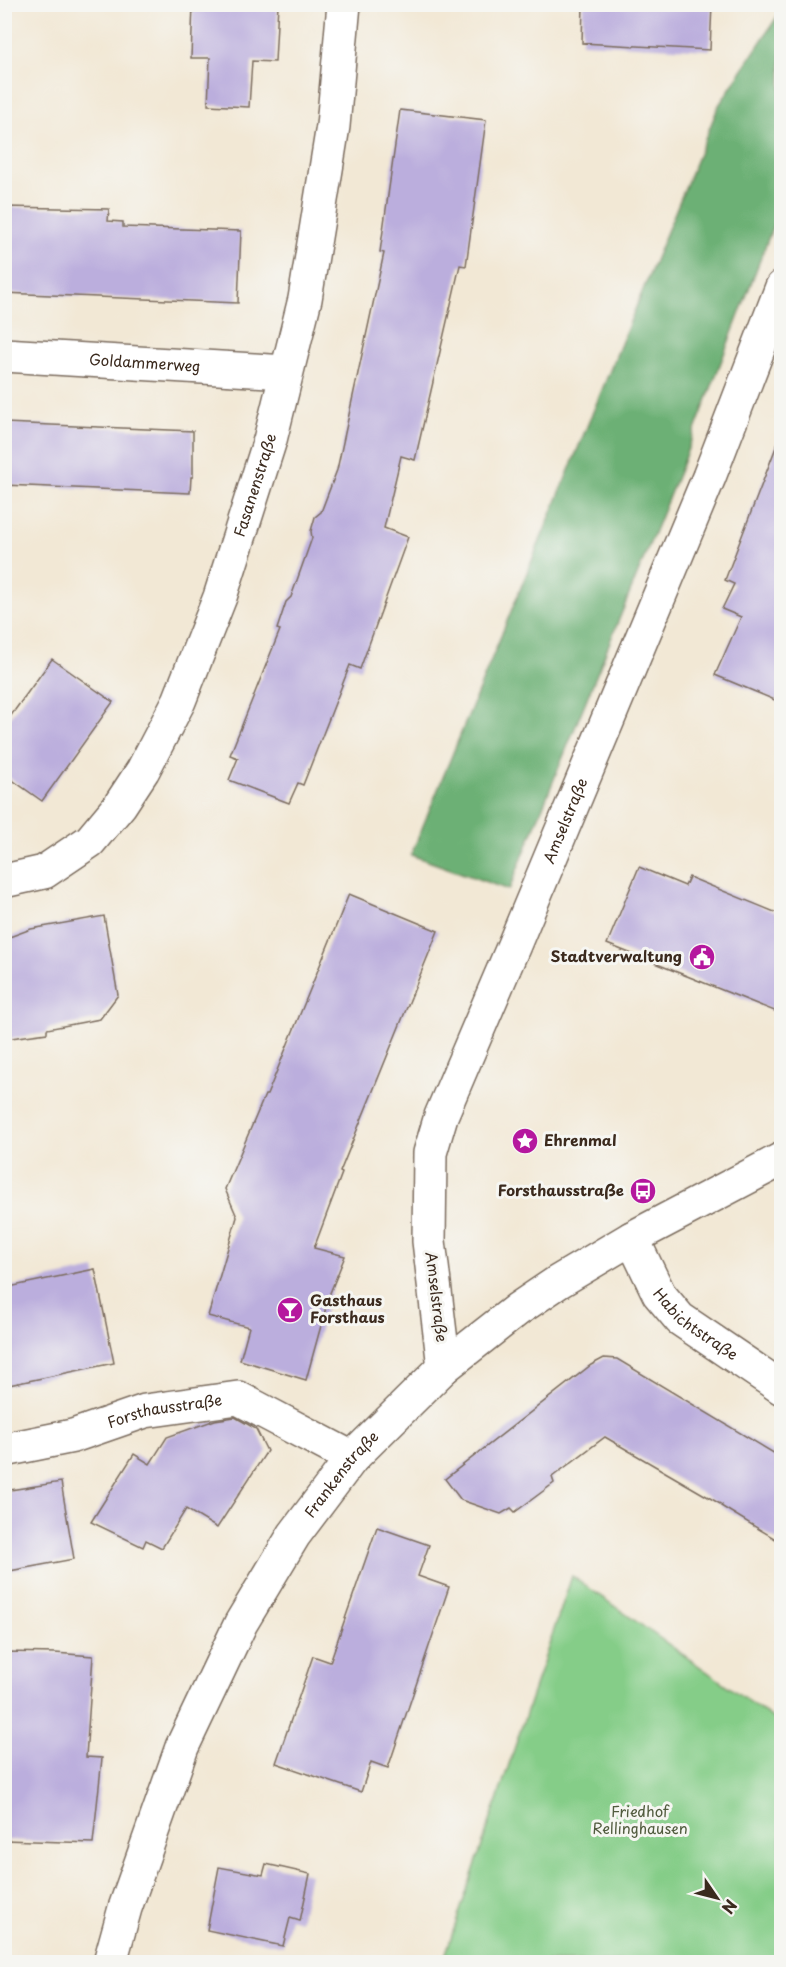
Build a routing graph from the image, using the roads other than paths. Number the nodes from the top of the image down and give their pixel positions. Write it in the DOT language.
graph roads {
  1 [pos="344,4"];
  2 [pos="782,287"];
  3 [pos="4,356"];
  4 [pos="286,372"];
  5 [pos="4,881"];
  6 [pos="782,1159"];
  7 [pos="632,1238"];
  8 [pos="444,1367"];
  9 [pos="782,1388"];
  10 [pos="4,1450"];
  11 [pos="352,1458"];
  12 [pos="110,1962"];
  1 -- 4 [label="street, Fasanenstraße"];
  2 -- 8 [label="street, Amselstraße"];
  3 -- 4 [label="street, Goldammerweg"];
  4 -- 5 [label="street, Fasanenstraße"];
  6 -- 7 [label="street, Frankenstraße"];
  7 -- 8 [label="street, Frankenstraße"];
  7 -- 9 [label="street, Habichtstraße"];
  8 -- 11 [label="street, Frankenstraße"];
  10 -- 11 [label="street, Forsthausstraße"];
  11 -- 12 [label="street, Frankenstraße"];
}
